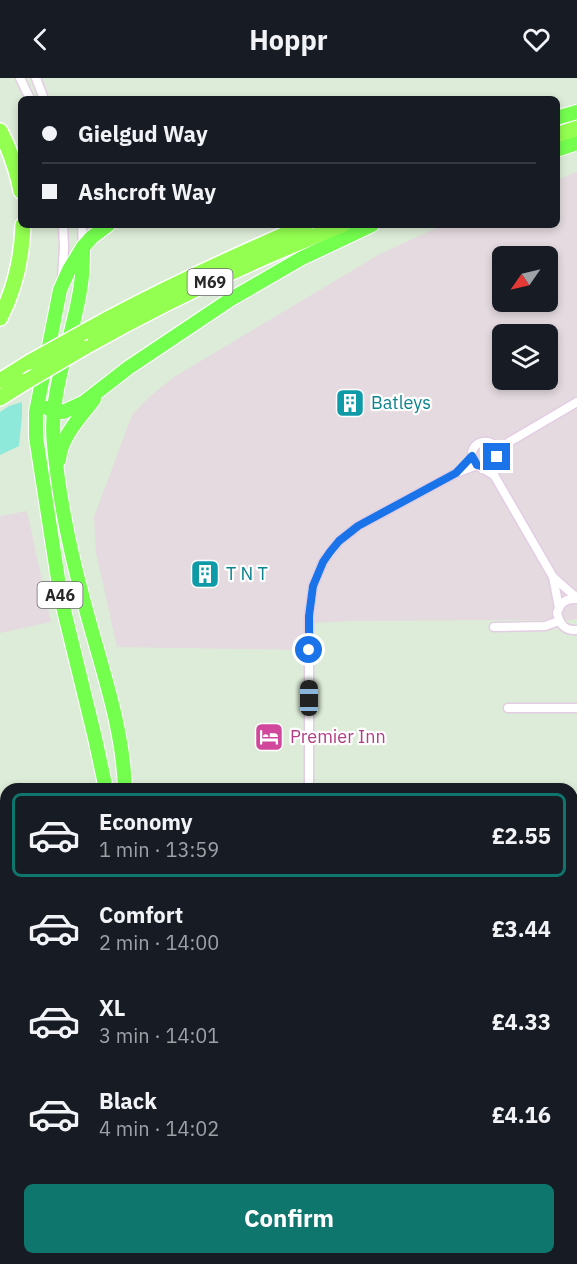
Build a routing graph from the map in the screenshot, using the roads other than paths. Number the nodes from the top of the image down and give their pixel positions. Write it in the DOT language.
graph roads {
  1 [pos="20,78"];
  2 [pos="36,78"];
  3 [pos="29,96"];
  4 [pos="43,96"];
  5 [pos="577,112"];
  6 [pos="560,117"];
  7 [pos="577,128"];
  8 [pos="0,130"];
  9 [pos="560,134"];
  10 [pos="577,143"];
  11 [pos="560,149"];
  12 [pos="18,177"];
  13 [pos="23,228"];
  14 [pos="63,228"];
  15 [pos="82,228"];
  16 [pos="104,228"];
  17 [pos="299,228"];
  18 [pos="335,228"];
  19 [pos="366,228"];
  20 [pos="83,247"];
  21 [pos="60,290"];
  22 [pos="0,318"];
  23 [pos="0,381"];
  24 [pos="100,390"];
  25 [pos="0,398"];
  26 [pos="38,398"];
  27 [pos="577,402"];
  28 [pos="54,411"];
  29 [pos="495,449"];
  30 [pos="472,456"];
  31 [pos="494,462"];
  32 [pos="479,466"];
  33 [pos="456,473"];
  34 [pos="494,475"];
  35 [pos="58,477"];
  36 [pos="553,577"];
  37 [pos="577,599"];
  38 [pos="559,608"];
  39 [pos="559,621"];
  40 [pos="494,627"];
  41 [pos="576,631"];
  42 [pos="508,708"];
  43 [pos="577,708"];
  44 [pos="105,783"];
  45 [pos="125,783"];
  46 [pos="309,783"];
  1 -- 3 [label="street"];
  2 -- 4 [label="street"];
  5 -- 6 [label="highway"];
  7 -- 9 [label="highway"];
  8 -- 12 [label="highway"];
  10 -- 11 [label="highway"];
  13 -- 22 [label="highway"];
  14 -- 21 [label="street"];
  15 -- 20 [label="street"];
  16 -- 20 [label="highway, A46"];
  17 -- 23 [label="highway, M69, bridge"];
  18 -- 25 [label="highway, M69, bridge"];
  19 -- 24 [label="highway, A46"];
  20 -- 21 [label="highway, A46"];
  20 -- 28 [label="highway, A46"];
  21 -- 26 [label="highway, A46"];
  24 -- 28 [label="highway, A46"];
  24 -- 35 [label="highway, A46"];
  26 -- 28 [label="highway"];
  26 -- 44 [label="highway, A46"];
  27 -- 29 [label="street"];
  28 -- 35 [label="highway, A46"];
  29 -- 30 [label="street"];
  29 -- 31 [label="street"];
  30 -- 32 [label="street"];
  30 -- 33 [label="street"];
  31 -- 32 [label="street"];
  31 -- 34 [label="street"];
  32 -- 33 [label="street"];
  32 -- 34 [label="street"];
  33 -- 46 [label="street"];
  34 -- 36 [label="street"];
  35 -- 45 [label="highway, A46"];
  36 -- 37 [label="street"];
  36 -- 38 [label="street"];
  37 -- 38 [label="street"];
  38 -- 39 [label="street"];
  39 -- 40 [label="street"];
  39 -- 41 [label="street"];
  42 -- 43 [label="street"];
}
